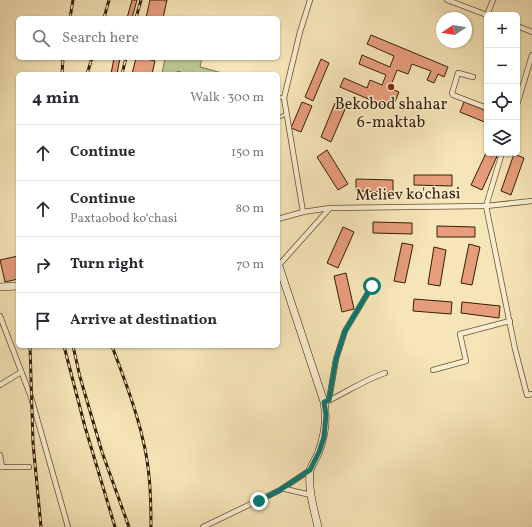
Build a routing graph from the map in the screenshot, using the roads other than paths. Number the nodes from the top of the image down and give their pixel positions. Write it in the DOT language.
graph roads {
  1 [pos="310,0"];
  2 [pos="447,0"];
  3 [pos="493,0"];
  4 [pos="488,12"];
  5 [pos="484,14"];
  6 [pos="520,27"];
  7 [pos="532,32"];
  8 [pos="532,56"];
  9 [pos="473,77"];
  10 [pos="520,95"];
  11 [pos="280,97"];
  12 [pos="284,98"];
  13 [pos="484,107"];
  14 [pos="286,114"];
  15 [pos="280,117"];
  16 [pos="501,156"];
  17 [pos="532,201"];
  18 [pos="486,206"];
  19 [pos="330,208"];
  20 [pos="303,212"];
  21 [pos="280,218"];
  22 [pos="280,262"];
  23 [pos="280,270"];
  24 [pos="16,286"];
  25 [pos="372,286"];
  26 [pos="0,287"];
  27 [pos="0,316"];
  28 [pos="510,321"];
  29 [pos="434,370"];
  30 [pos="21,372"];
  31 [pos="385,373"];
  32 [pos="0,385"];
  33 [pos="532,394"];
  34 [pos="326,401"];
  35 [pos="0,455"];
  36 [pos="1,467"];
  37 [pos="29,467"];
  38 [pos="310,470"];
  39 [pos="280,490"];
  40 [pos="311,495"];
  41 [pos="68,527"];
  42 [pos="203,527"];
  43 [pos="318,527"];
  1 -- 12 [label="street"];
  2 -- 5 [label="street"];
  3 -- 4 [label="street"];
  6 -- 7 [label="street"];
  8 -- 10 [label="street"];
  9 -- 13 [label="street"];
  11 -- 12 [label="lane"];
  12 -- 14 [label="street"];
  14 -- 15 [label="lane"];
  14 -- 20 [label="street"];
  16 -- 18 [label="street"];
  17 -- 18 [label="street, Meliev ko'chasi"];
  18 -- 19 [label="street, Meliev ko'chasi"];
  18 -- 28 [label="street"];
  19 -- 20 [label="street, Meliev ko'chasi"];
  19 -- 22 [label="street"];
  20 -- 21 [label="street, Meliev ko'chasi"];
  23 -- 34 [label="street"];
  24 -- 26 [label="street"];
  25 -- 34 [label="street"];
  27 -- 30 [label="street"];
  28 -- 29 [label="street"];
  28 -- 33 [label="street"];
  30 -- 32 [label="street"];
  30 -- 41 [label="street"];
  31 -- 34 [label="street"];
  34 -- 38 [label="street"];
  35 -- 36 [label="street"];
  36 -- 37 [label="street"];
  38 -- 39 [label="street"];
  38 -- 40 [label="street"];
  39 -- 40 [label="street"];
  39 -- 42 [label="street"];
  40 -- 43 [label="street"];
}
